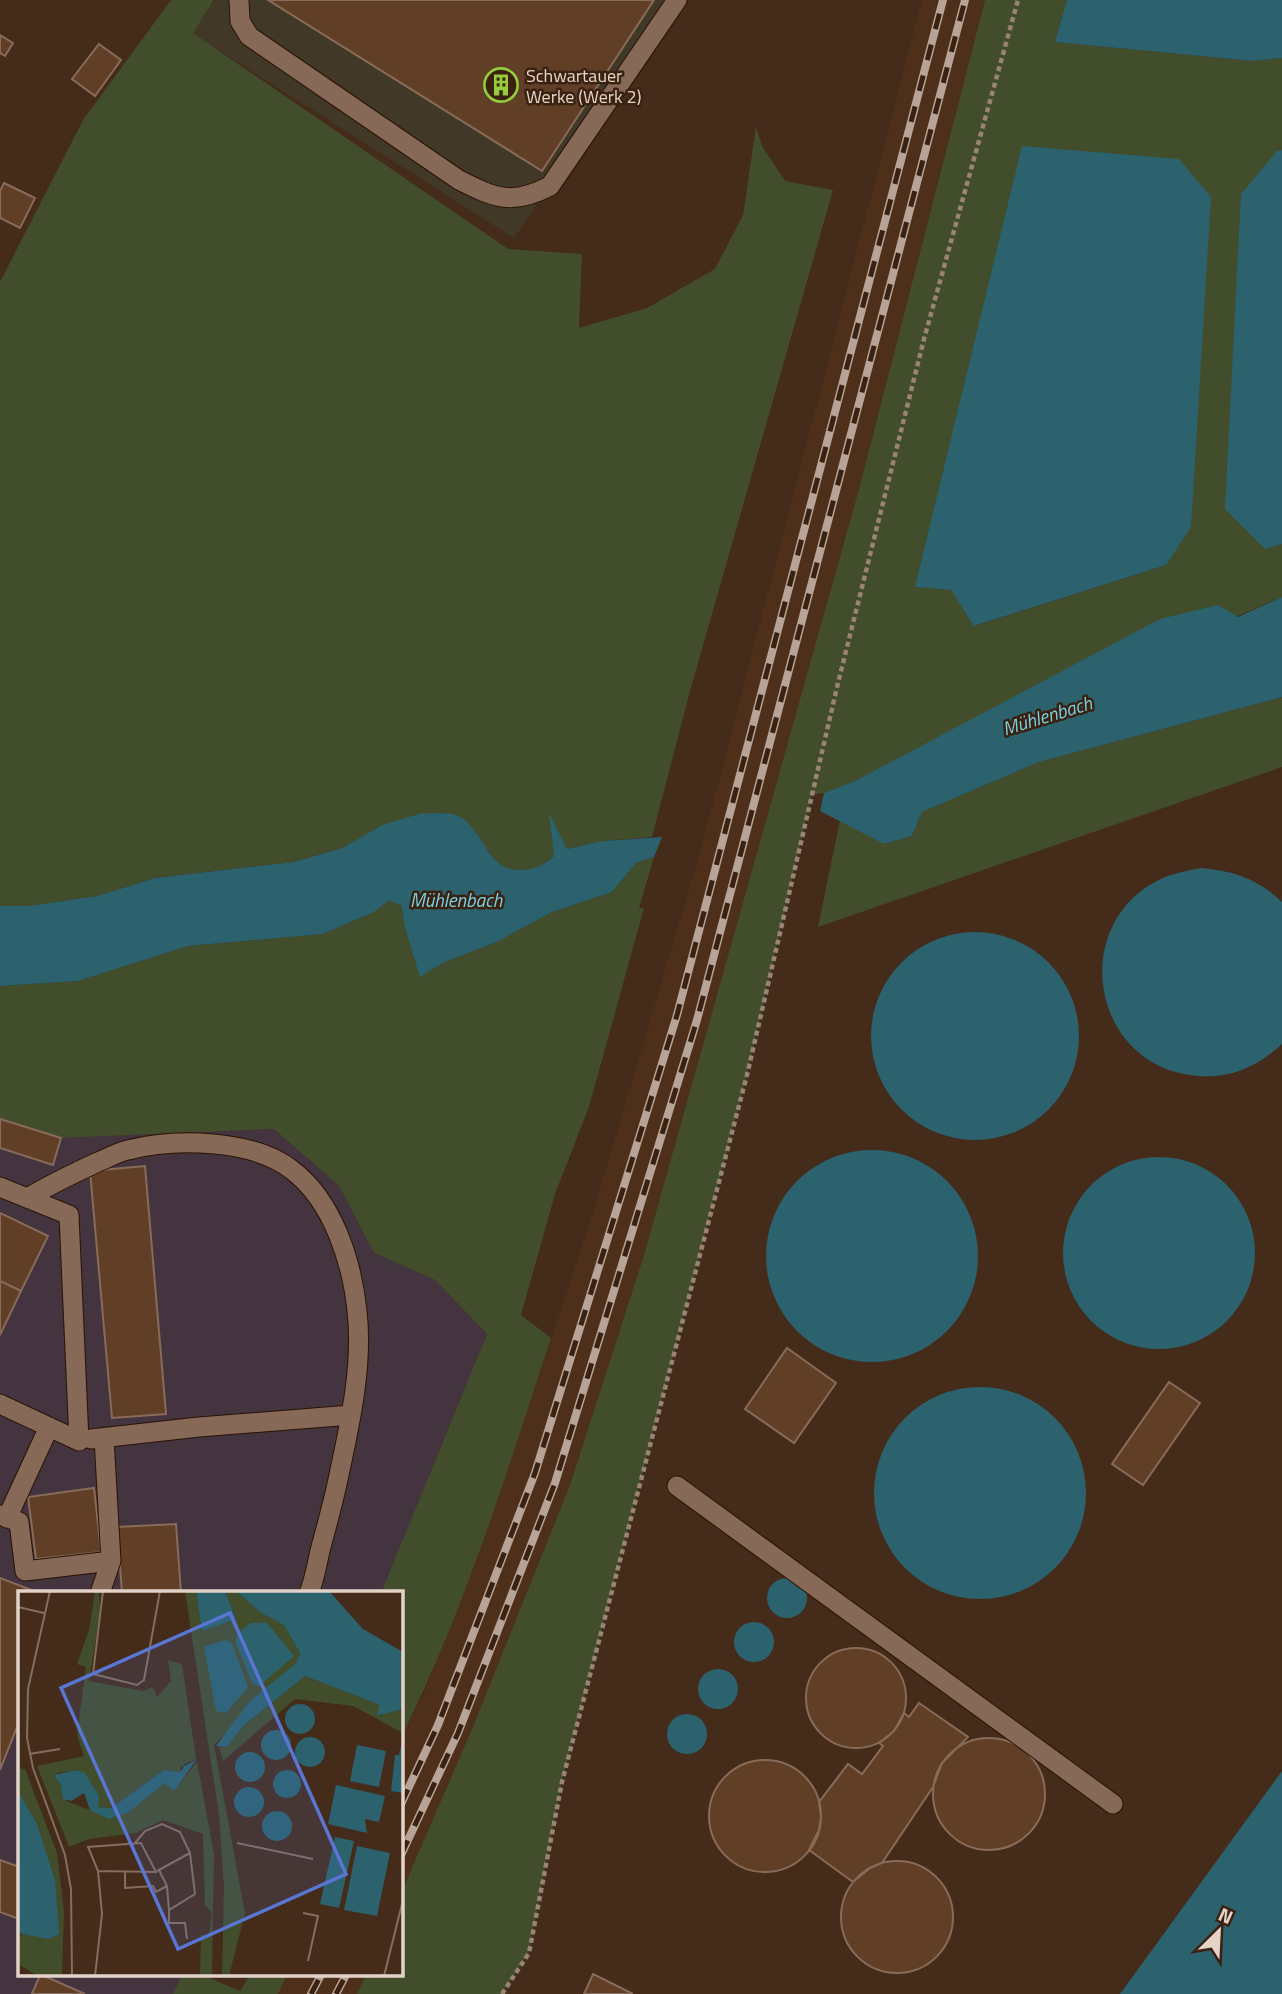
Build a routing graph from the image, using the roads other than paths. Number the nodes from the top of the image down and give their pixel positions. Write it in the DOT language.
graph roads {
  1 [pos="239,0"];
  2 [pos="677,0"];
  3 [pos="0,1187"];
  4 [pos="27,1198"];
  5 [pos="0,1404"];
  6 [pos="351,1415"];
  7 [pos="49,1427"];
  8 [pos="104,1438"];
  9 [pos="79,1441"];
  10 [pos="677,1486"];
  11 [pos="4,1516"];
  12 [pos="111,1561"];
  13 [pos="101,1591"];
  14 [pos="310,1591"];
  15 [pos="1113,1804"];
  1 -- 2 [label="lane"];
  3 -- 4 [label="lane"];
  4 -- 6 [label="lane"];
  4 -- 9 [label="lane"];
  5 -- 7 [label="lane"];
  6 -- 8 [label="lane"];
  6 -- 14 [label="lane"];
  7 -- 9 [label="lane"];
  7 -- 11 [label="lane"];
  8 -- 9 [label="lane"];
  8 -- 12 [label="lane"];
  10 -- 15 [label="lane"];
  11 -- 12 [label="lane"];
  12 -- 13 [label="lane"];
}
